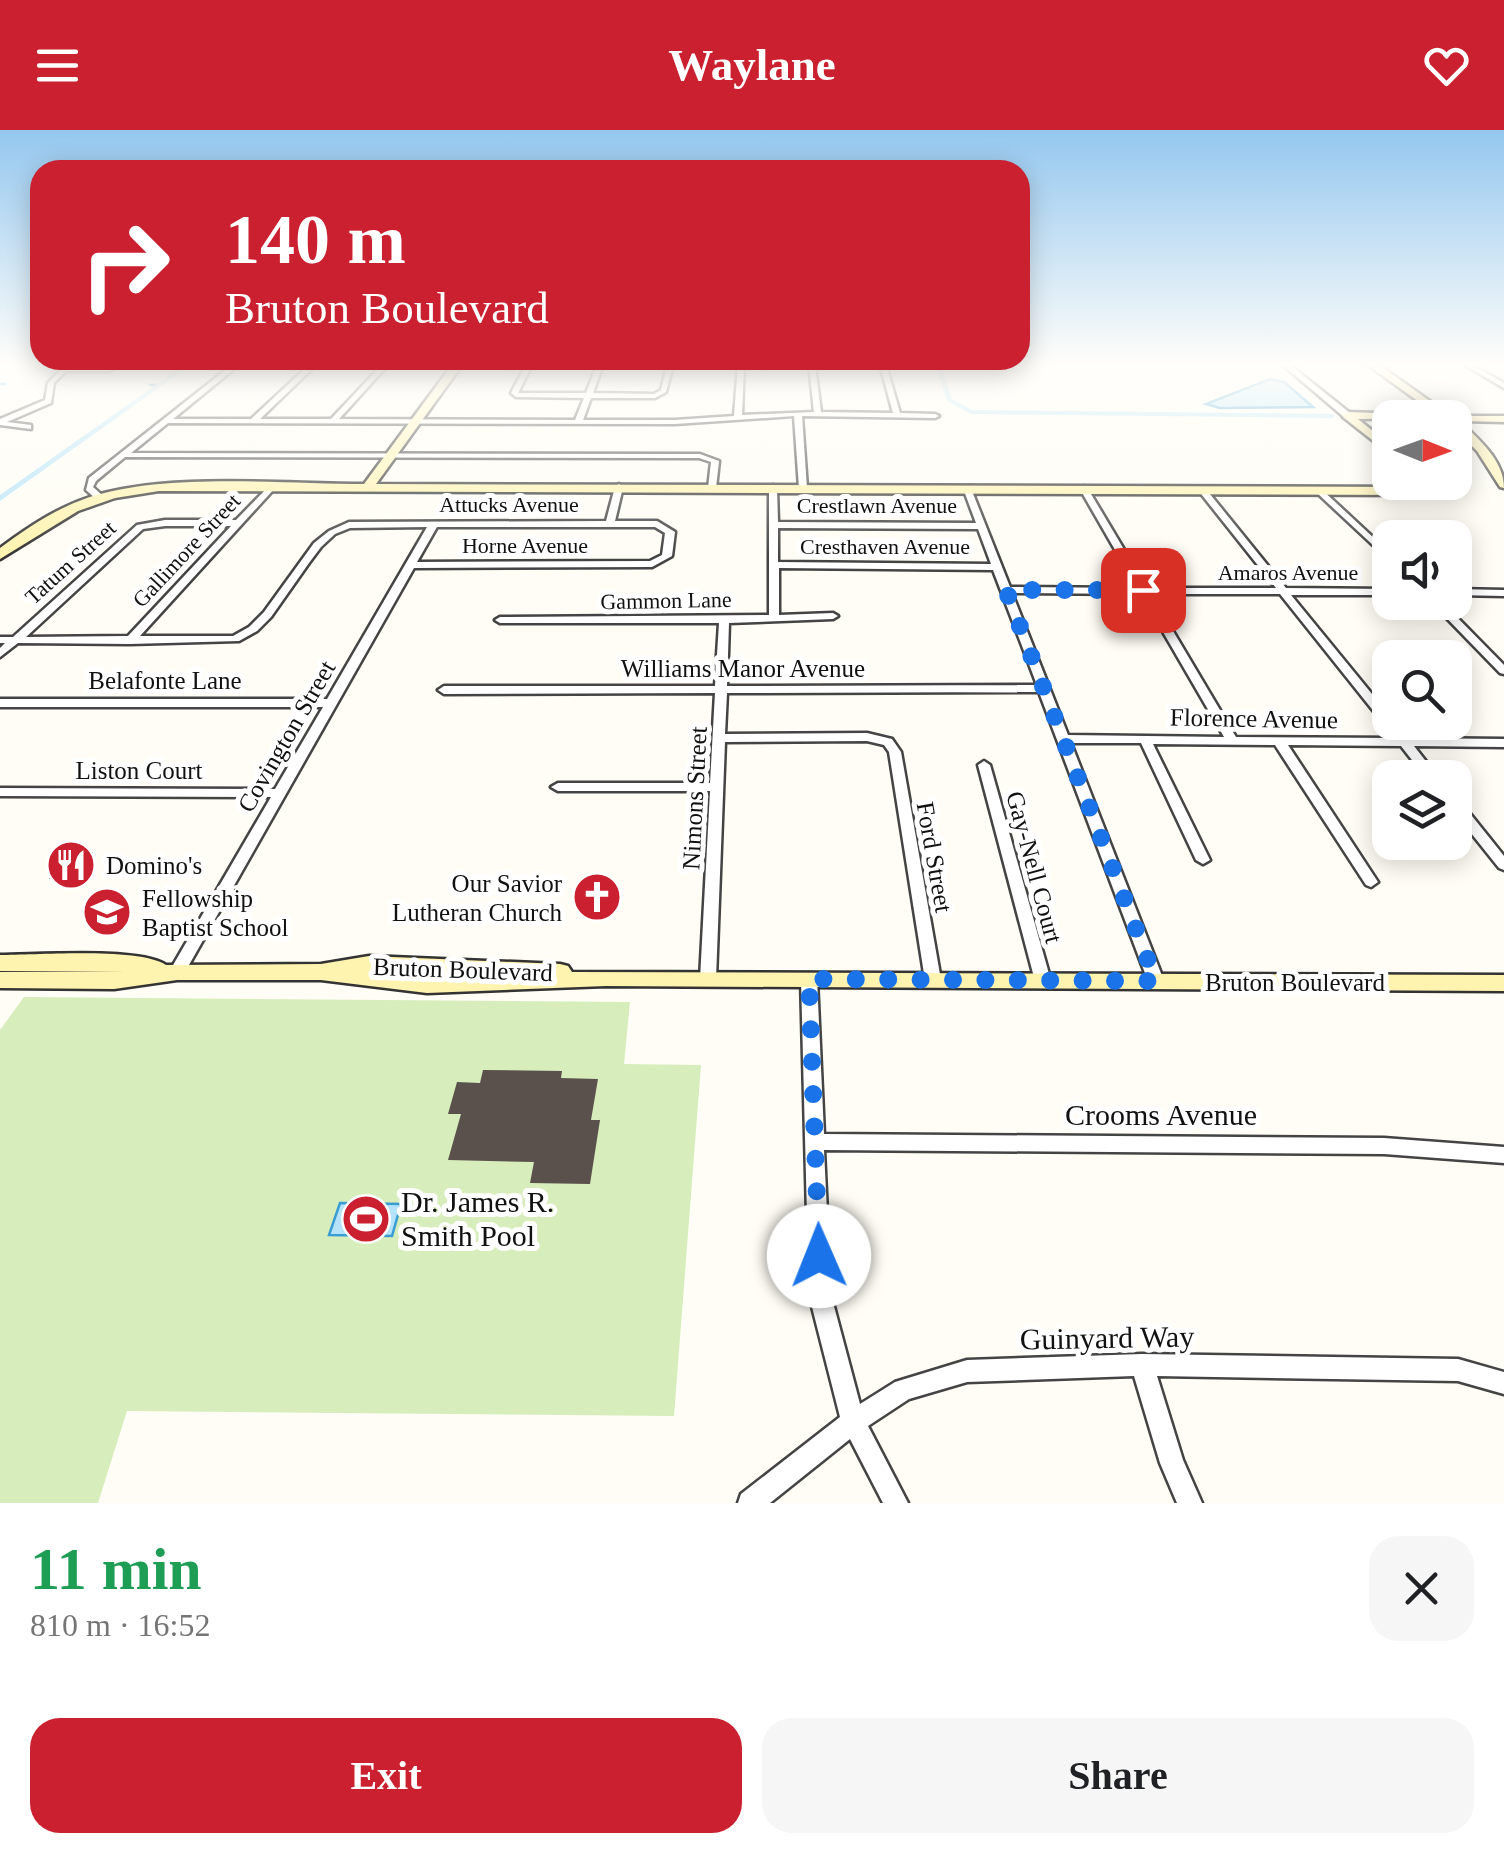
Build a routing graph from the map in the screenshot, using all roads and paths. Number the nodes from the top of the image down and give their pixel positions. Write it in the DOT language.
graph roads {
  1 [pos="156,429"];
  2 [pos="410,429"];
  3 [pos="799,429"];
  4 [pos="1472,440"];
  5 [pos="123,455"];
  6 [pos="392,455"];
  7 [pos="1504,484"];
  8 [pos="272,486"];
  9 [pos="368,487"];
  10 [pos="619,488"];
  11 [pos="712,488"];
  12 [pos="772,488"];
  13 [pos="803,488"];
  14 [pos="967,488"];
  15 [pos="1372,488"];
  16 [pos="1084,489"];
  17 [pos="1202,490"];
  18 [pos="1319,490"];
  19 [pos="99,496"];
  20 [pos="238,522"];
  21 [pos="434,524"];
  22 [pos="610,524"];
  23 [pos="773,525"];
  24 [pos="981,526"];
  25 [pos="1372,541"];
  26 [pos="0,556"];
  27 [pos="411,565"];
  28 [pos="774,565"];
  29 [pos="640,566"];
  30 [pos="996,566"];
  31 [pos="1006,590"];
  32 [pos="1143,590"];
  33 [pos="1283,592"];
  34 [pos="1372,592"];
  35 [pos="1472,592"];
  36 [pos="1504,593"];
  37 [pos="774,616"];
  38 [pos="833,616"];
  39 [pos="500,620"];
  40 [pos="724,620"];
  41 [pos="1454,620"];
  42 [pos="0,640"];
  43 [pos="14,640"];
  44 [pos="130,641"];
  45 [pos="0,654"];
  46 [pos="1504,671"];
  47 [pos="1042,688"];
  48 [pos="444,690"];
  49 [pos="722,691"];
  50 [pos="0,702"];
  51 [pos="330,703"];
  52 [pos="720,738"];
  53 [pos="1063,739"];
  54 [pos="1145,740"];
  55 [pos="1232,740"];
  56 [pos="1279,741"];
  57 [pos="1405,742"];
  58 [pos="1504,742"];
  59 [pos="1420,760"];
  60 [pos="984,765"];
  61 [pos="558,786"];
  62 [pos="718,787"];
  63 [pos="0,792"];
  64 [pos="278,794"];
  65 [pos="1472,825"];
  66 [pos="1203,860"];
  67 [pos="1504,865"];
  68 [pos="1372,882"];
  69 [pos="0,962"];
  70 [pos="178,972"];
  71 [pos="708,978"];
  72 [pos="809,979"];
  73 [pos="0,980"];
  74 [pos="933,980"];
  75 [pos="1043,981"];
  76 [pos="1156,981"];
  77 [pos="1504,984"];
  78 [pos="816,1142"];
  79 [pos="1504,1155"];
  80 [pos="1142,1365"];
  81 [pos="1504,1382"];
  82 [pos="1504,1394"];
  83 [pos="853,1422"];
  84 [pos="750,1503"];
  85 [pos="896,1503"];
  86 [pos="1190,1503"];
  1 -- 5 [label="street"];
  2 -- 6 [label="street"];
  3 -- 13 [label="street"];
  4 -- 7 [label="street"];
  5 -- 6 [label="street"];
  5 -- 19 [label="street"];
  6 -- 9 [label="street"];
  6 -- 11 [label="street"];
  8 -- 9 [label="street"];
  8 -- 19 [label="street"];
  8 -- 20 [label="street, Gallimore Street"];
  9 -- 10 [label="street"];
  10 -- 11 [label="street"];
  10 -- 22 [label="street"];
  11 -- 12 [label="street"];
  12 -- 13 [label="street"];
  12 -- 23 [label="street"];
  13 -- 14 [label="street"];
  14 -- 16 [label="street"];
  14 -- 24 [label="street"];
  15 -- 18 [label="street"];
  16 -- 17 [label="street"];
  16 -- 32 [label="street"];
  17 -- 18 [label="street"];
  17 -- 33 [label="street"];
  18 -- 25 [label="street"];
  19 -- 26 [label="street"];
  20 -- 43 [label="street, Tatum Street"];
  20 -- 44 [label="street, Gallimore Street"];
  21 -- 22 [label="street, Attucks Avenue"];
  21 -- 27 [label="street, Covington Street"];
  21 -- 44 [label="street, Attucks Avenue"];
  22 -- 29 [label="street, Attucks Avenue"];
  23 -- 24 [label="street, Crestlawn Avenue"];
  23 -- 28 [label="street"];
  24 -- 30 [label="street"];
  27 -- 29 [label="street, Horne Avenue"];
  27 -- 51 [label="street, Covington Street"];
  28 -- 30 [label="street, Cresthaven Avenue"];
  28 -- 37 [label="street"];
  30 -- 31 [label="street"];
  31 -- 32 [label="street, Amaros Avenue"];
  31 -- 47 [label="street"];
  32 -- 33 [label="street, Amaros Avenue"];
  32 -- 55 [label="street"];
  33 -- 34 [label="street, Amaros Avenue"];
  33 -- 57 [label="street"];
  35 -- 36 [label="street"];
  37 -- 38 [label="street, Gammon Lane"];
  37 -- 40 [label="street, Gammon Lane"];
  39 -- 40 [label="street, Gammon Lane"];
  40 -- 49 [label="street, Nimons Street"];
  41 -- 46 [label="street"];
  42 -- 43 [label="street"];
  43 -- 44 [label="street"];
  43 -- 45 [label="street, Tatum Street"];
  47 -- 49 [label="street, Williams Manor Avenue"];
  47 -- 53 [label="street"];
  48 -- 49 [label="street, Williams Manor Avenue"];
  49 -- 52 [label="street, Nimons Street"];
  50 -- 51 [label="street, Belafonte Lane"];
  51 -- 64 [label="street, Covington Street"];
  52 -- 62 [label="street, Nimons Street"];
  52 -- 74 [label="street, Ford Street"];
  53 -- 54 [label="street, Florence Avenue"];
  53 -- 76 [label="street"];
  54 -- 55 [label="street, Florence Avenue"];
  54 -- 66 [label="street"];
  55 -- 56 [label="street, Florence Avenue"];
  56 -- 57 [label="street, Florence Avenue"];
  56 -- 68 [label="street"];
  57 -- 58 [label="street, Florence Avenue"];
  57 -- 59 [label="street"];
  60 -- 75 [label="street, Gay-Nell Court"];
  61 -- 62 [label="street"];
  62 -- 71 [label="street, Nimons Street"];
  63 -- 64 [label="street, Liston Court"];
  64 -- 70 [label="street, Covington Street"];
  65 -- 67 [label="street"];
  69 -- 70 [label="street, Bruton Boulevard"];
  70 -- 71 [label="street, Bruton Boulevard"];
  70 -- 73 [label="street, Bruton Boulevard"];
  71 -- 72 [label="street, Bruton Boulevard"];
  72 -- 74 [label="street, Bruton Boulevard"];
  72 -- 78 [label="street"];
  74 -- 75 [label="street, Bruton Boulevard"];
  75 -- 76 [label="street, Bruton Boulevard"];
  76 -- 77 [label="street, Bruton Boulevard"];
  78 -- 79 [label="street, Crooms Avenue"];
  78 -- 83 [label="street"];
  80 -- 81 [label="street, Guinyard Way"];
  80 -- 83 [label="street, Guinyard Way"];
  80 -- 86 [label="street"];
  81 -- 82 [label="street"];
  83 -- 84 [label="street, Guinyard Way"];
  83 -- 85 [label="street"];
}
